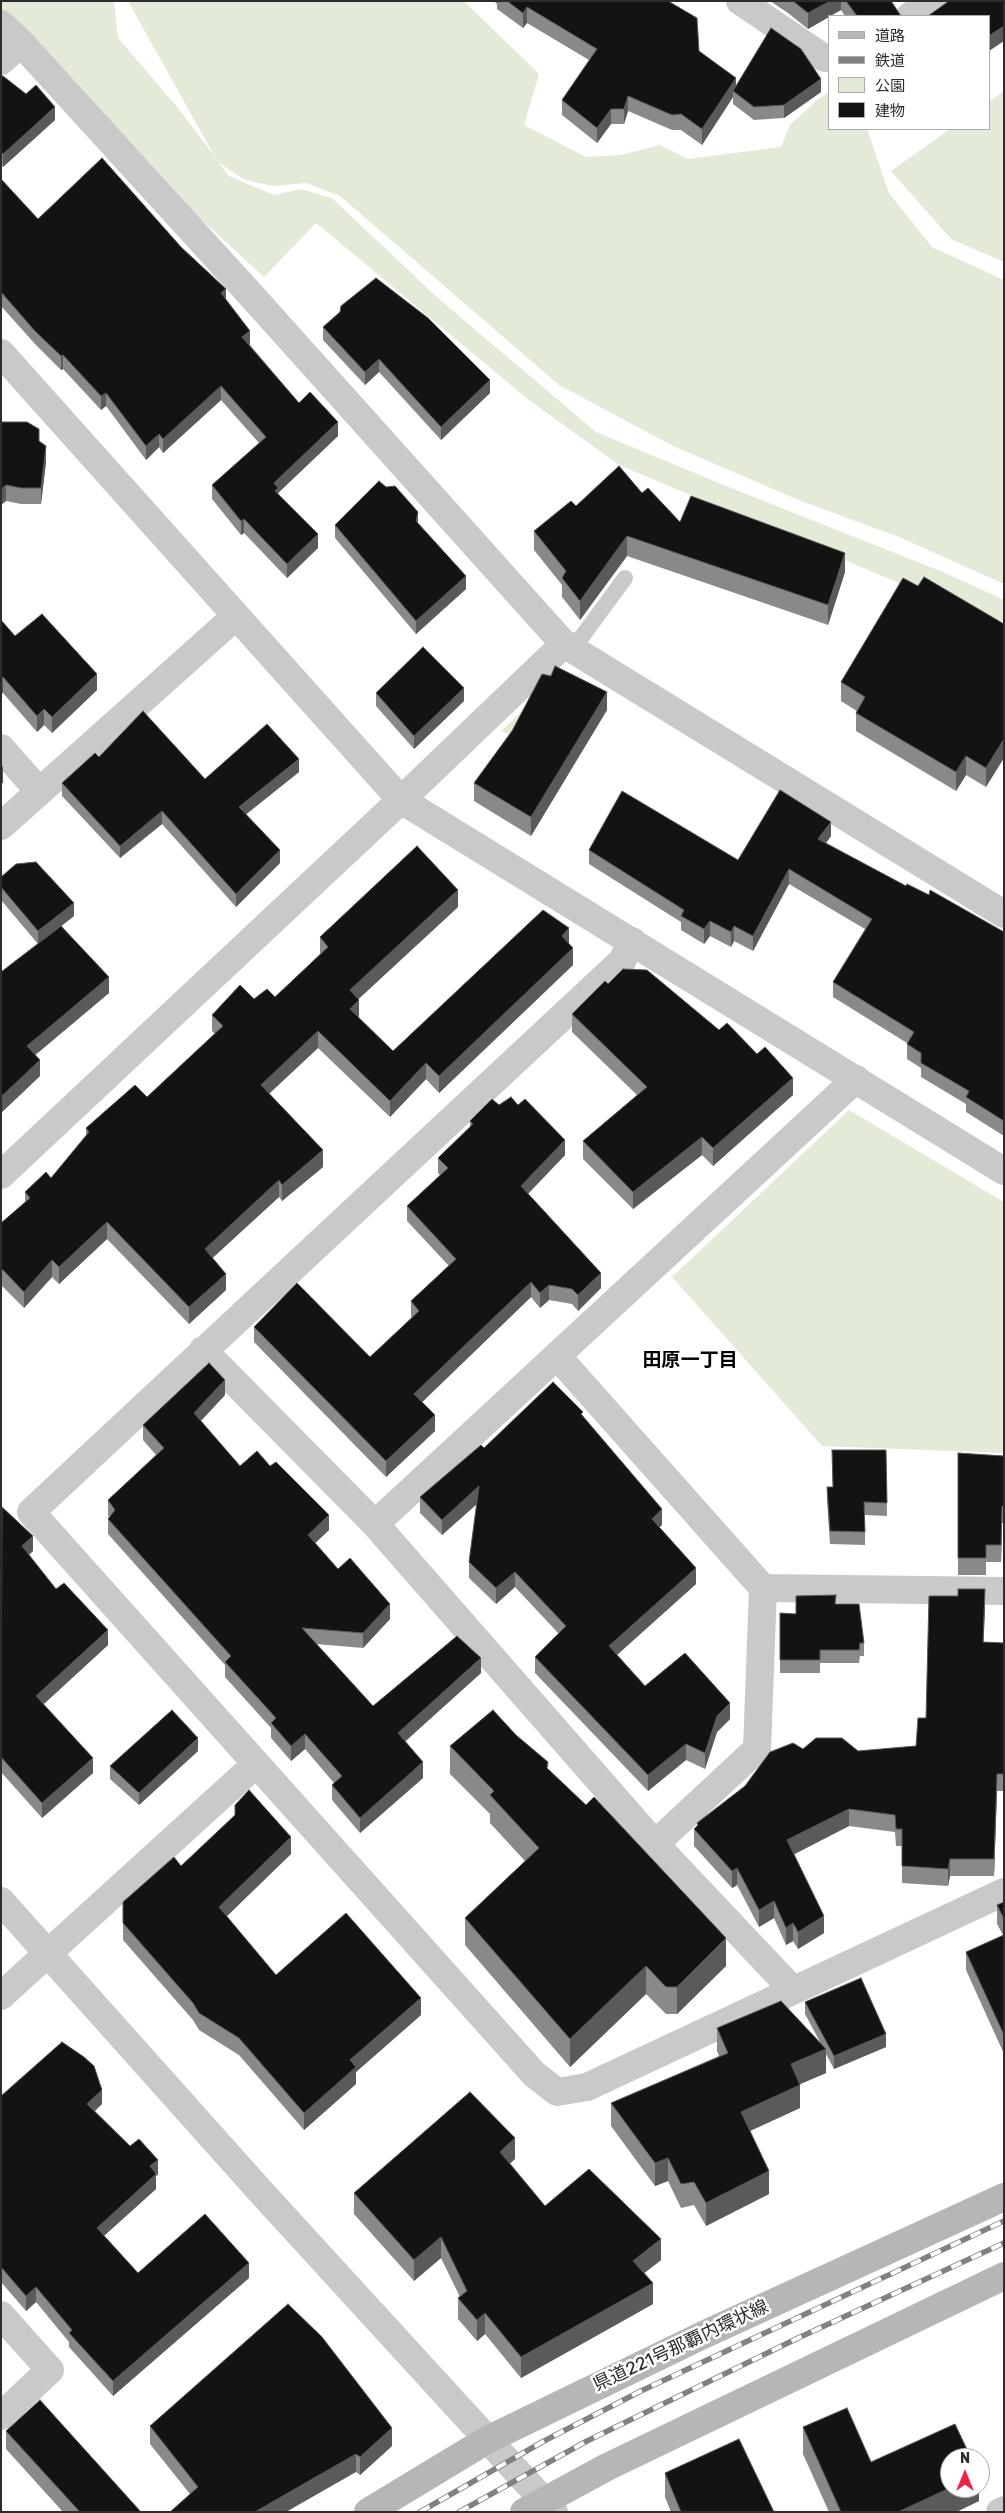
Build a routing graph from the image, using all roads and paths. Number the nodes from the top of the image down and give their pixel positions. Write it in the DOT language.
graph roads {
  1 [pos="740,1"];
  2 [pos="932,1"];
  3 [pos="911,15"];
  4 [pos="1,24"];
  5 [pos="21,43"];
  6 [pos="828,58"];
  7 [pos="1,61"];
  8 [pos="1,353"];
  9 [pos="625,578"];
  10 [pos="236,616"];
  11 [pos="564,644"];
  12 [pos="1,748"];
  13 [pos="39,791"];
  14 [pos="400,800"];
  15 [pos="1,826"];
  16 [pos="1004,914"];
  17 [pos="632,940"];
  18 [pos="856,1079"];
  19 [pos="1004,1171"];
  20 [pos="1,1175"];
  21 [pos="203,1350"];
  22 [pos="557,1356"];
  23 [pos="375,1524"];
  24 [pos="763,1588"];
  25 [pos="1004,1590"];
  26 [pos="256,1764"];
  27 [pos="655,1844"];
  28 [pos="1004,1892"];
  29 [pos="1,1901"];
  30 [pos="48,1953"];
  31 [pos="793,1990"];
  32 [pos="1,1996"];
  33 [pos="1004,2197"];
  34 [pos="1004,2276"];
  35 [pos="1,2315"];
  36 [pos="1,2416"];
  37 [pos="488,2440"];
  38 [pos="541,2508"];
  39 [pos="368,2512"];
  1 -- 6 [label="street"];
  2 -- 3 [label="street"];
  4 -- 5 [label="street"];
  5 -- 7 [label="street"];
  5 -- 11 [label="street"];
  8 -- 10 [label="street"];
  9 -- 11 [label="lane"];
  10 -- 13 [label="street"];
  10 -- 14 [label="street"];
  11 -- 14 [label="street"];
  11 -- 16 [label="street"];
  12 -- 13 [label="street"];
  13 -- 15 [label="street"];
  14 -- 17 [label="street"];
  14 -- 20 [label="street"];
  17 -- 18 [label="street"];
  17 -- 21 [label="street"];
  18 -- 19 [label="street"];
  18 -- 22 [label="street"];
  21 -- 23 [label="street"];
  21 -- 26 [label="street"];
  22 -- 23 [label="street"];
  22 -- 24 [label="street"];
  23 -- 27 [label="street"];
  24 -- 25 [label="street"];
  24 -- 27 [label="street"];
  26 -- 30 [label="street"];
  26 -- 31 [label="street"];
  27 -- 31 [label="street"];
  28 -- 31 [label="street"];
  29 -- 30 [label="street"];
  30 -- 32 [label="street"];
  30 -- 37 [label="street"];
  33 -- 37 [label="main road, 県道221号那覇内環状線"];
  34 -- 38 [label="main road"];
  35 -- 36 [label="street"];
  37 -- 38 [label="street"];
  37 -- 39 [label="main road, 県道221号那覇内環状線"];
}
